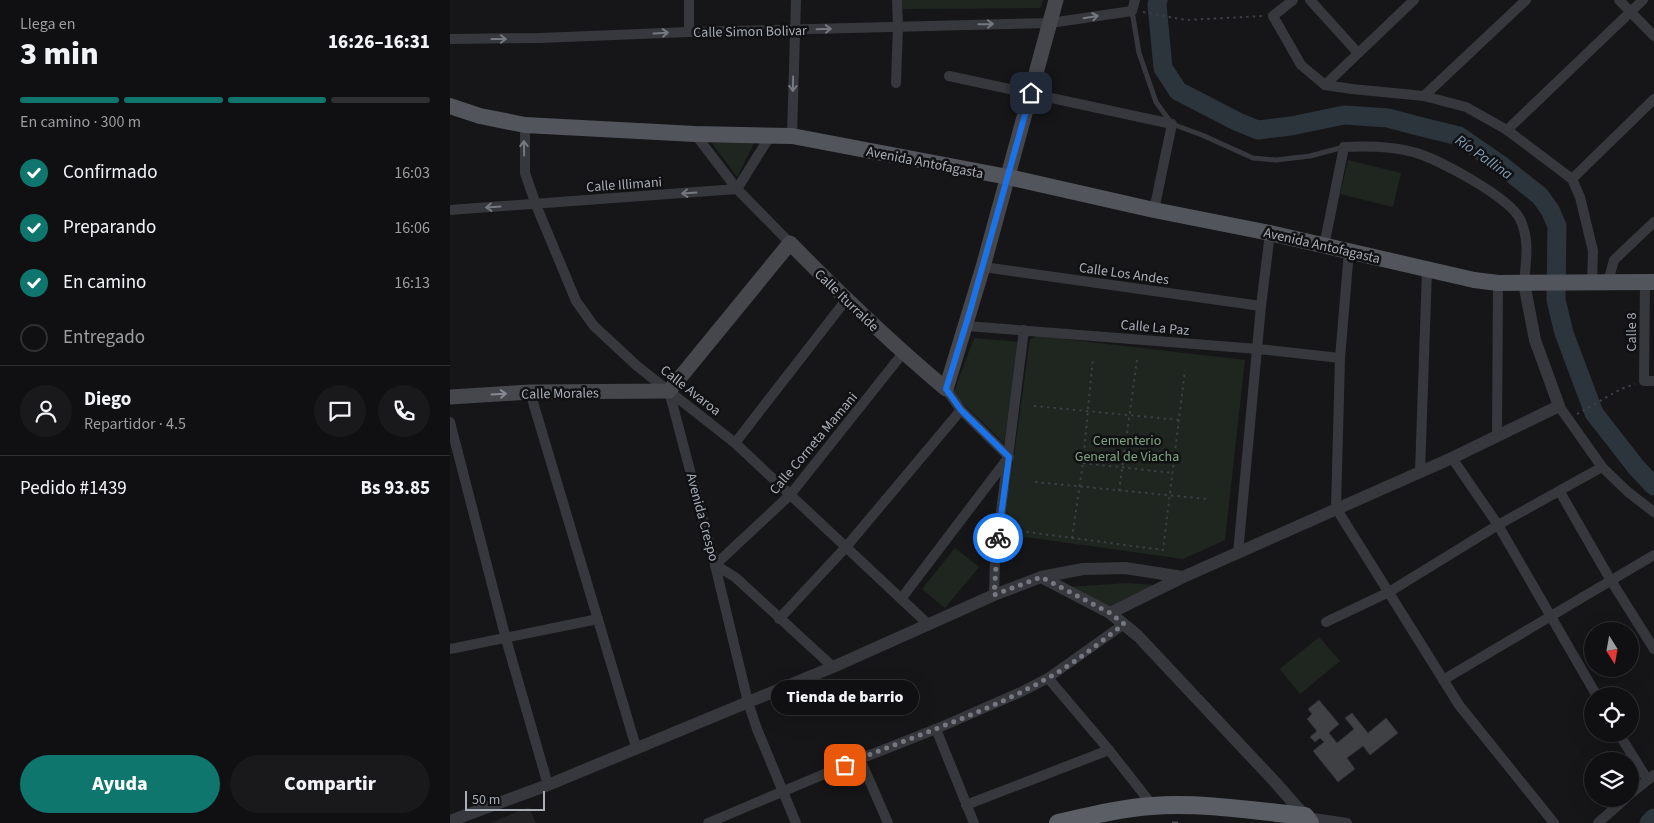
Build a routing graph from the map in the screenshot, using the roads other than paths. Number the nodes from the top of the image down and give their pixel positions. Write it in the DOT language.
graph roads {
  1 [pos="689,0"];
  2 [pos="796,0"];
  3 [pos="897,0"];
  4 [pos="1056,0"];
  5 [pos="1135,0"];
  6 [pos="1293,0"];
  7 [pos="1310,0"];
  8 [pos="1414,0"];
  9 [pos="1526,0"];
  10 [pos="1619,0"];
  11 [pos="1643,0"];
  12 [pos="1132,10"];
  13 [pos="1630,12"];
  14 [pos="1050,23"];
  15 [pos="898,26"];
  16 [pos="794,30"];
  17 [pos="689,32"];
  18 [pos="1654,36"];
  19 [pos="450,39"];
  20 [pos="1358,53"];
  21 [pos="949,76"];
  22 [pos="896,83"];
  23 [pos="1325,85"];
  24 [pos="1031,93"];
  25 [pos="1424,96"];
  26 [pos="1654,99"];
  27 [pos="450,106"];
  28 [pos="1172,124"];
  29 [pos="525,125"];
  30 [pos="1507,130"];
  31 [pos="695,134"];
  32 [pos="770,136"];
  33 [pos="792,136"];
  34 [pos="1344,147"];
  35 [pos="1008,178"];
  36 [pos="1572,179"];
  37 [pos="737,189"];
  38 [pos="536,205"];
  39 [pos="450,210"];
  40 [pos="1154,210"];
  41 [pos="1654,222"];
  42 [pos="1270,233"];
  43 [pos="790,243"];
  44 [pos="1324,246"];
  45 [pos="1349,251"];
  46 [pos="983,267"];
  47 [pos="1427,270"];
  48 [pos="1592,282"];
  49 [pos="1649,282"];
  50 [pos="1498,283"];
  51 [pos="1524,283"];
  52 [pos="846,300"];
  53 [pos="1261,306"];
  54 [pos="966,326"];
  55 [pos="1024,330"];
  56 [pos="1258,349"];
  57 [pos="903,353"];
  58 [pos="1340,358"];
  59 [pos="1649,381"];
  60 [pos="946,389"];
  61 [pos="669,391"];
  62 [pos="530,392"];
  63 [pos="450,397"];
  64 [pos="1559,406"];
  65 [pos="961,410"];
  66 [pos="450,422"];
  67 [pos="1497,436"];
  68 [pos="735,442"];
  69 [pos="1009,457"];
  70 [pos="1452,458"];
  71 [pos="1602,467"];
  72 [pos="1420,472"];
  73 [pos="1560,492"];
  74 [pos="790,495"];
  75 [pos="1336,508"];
  76 [pos="1654,512"];
  77 [pos="1498,525"];
  78 [pos="846,547"];
  79 [pos="1238,553"];
  80 [pos="1654,554"];
  81 [pos="716,565"];
  82 [pos="1041,577"];
  83 [pos="1182,577"];
  84 [pos="1610,579"];
  85 [pos="1389,592"];
  86 [pos="994,595"];
  87 [pos="901,599"];
  88 [pos="1110,613"];
  89 [pos="1549,616"];
  90 [pos="598,619"];
  91 [pos="780,619"];
  92 [pos="1326,622"];
  93 [pos="1124,624"];
  94 [pos="929,625"];
  95 [pos="506,638"];
  96 [pos="450,649"];
  97 [pos="1654,649"];
  98 [pos="833,667"];
  99 [pos="1048,678"];
  100 [pos="1443,680"];
  101 [pos="1592,687"];
  102 [pos="748,702"];
  103 [pos="936,730"];
  104 [pos="1625,742"];
  105 [pos="636,747"];
  106 [pos="1109,750"];
  107 [pos="860,759"];
  108 [pos="1650,777"];
  109 [pos="548,785"];
  110 [pos="1639,786"];
  111 [pos="784,791"];
  112 [pos="966,805"];
  113 [pos="1153,806"];
  114 [pos="1616,807"];
  115 [pos="1307,820"];
  116 [pos="450,821"];
  117 [pos="708,823"];
  118 [pos="796,823"];
  119 [pos="888,823"];
  120 [pos="974,823"];
  121 [pos="1058,823"];
  122 [pos="1347,823"];
  123 [pos="1554,823"];
  124 [pos="1598,823"];
  1 -- 17 [label="street"];
  2 -- 16 [label="street"];
  3 -- 15 [label="street"];
  4 -- 14 [label="main road"];
  5 -- 12 [label="street"];
  6 -- 23 [label="street"];
  7 -- 20 [label="street"];
  8 -- 20 [label="street"];
  9 -- 25 [label="street"];
  10 -- 13 [label="street"];
  11 -- 13 [label="street"];
  14 -- 12 [label="street, Calle Simon Bolivar, one-way"];
  12 -- 28 [label="lane"];
  13 -- 18 [label="street"];
  13 -- 30 [label="street"];
  15 -- 14 [label="street, Calle Simon Bolivar, one-way"];
  14 -- 24 [label="main road"];
  16 -- 15 [label="street, Calle Simon Bolivar, one-way"];
  15 -- 22 [label="street"];
  16 -- 17 [label="street, Calle Simon Bolivar"];
  16 -- 33 [label="street, one-way"];
  19 -- 17 [label="street, Calle Simon Bolivar, one-way"];
  20 -- 23 [label="street"];
  21 -- 24 [label="street"];
  23 -- 25 [label="street"];
  24 -- 28 [label="street"];
  24 -- 35 [label="main road"];
  25 -- 30 [label="street"];
  26 -- 36 [label="street"];
  27 -- 29 [label="main road, Avenida Antofagasta"];
  28 -- 34 [label="lane"];
  28 -- 40 [label="street"];
  29 -- 31 [label="main road, Avenida Antofagasta"];
  38 -- 29 [label="street, Calle Avaroa, one-way"];
  30 -- 36 [label="street"];
  31 -- 32 [label="main road, Avenida Antofagasta"];
  31 -- 37 [label="street, Calle Iturralde"];
  32 -- 33 [label="main road, Avenida Antofagasta"];
  32 -- 37 [label="street"];
  33 -- 35 [label="main road, Avenida Antofagasta"];
  34 -- 44 [label="street"];
  34 -- 51 [label="street"];
  35 -- 40 [label="main road, Avenida Antofagasta"];
  35 -- 46 [label="main road"];
  36 -- 48 [label="street"];
  37 -- 38 [label="street, Calle Illimani, one-way"];
  37 -- 43 [label="street, Calle Iturralde"];
  38 -- 39 [label="street, Calle Illimani, one-way"];
  38 -- 61 [label="street, Calle Avaroa"];
  40 -- 42 [label="main road, Avenida Antofagasta"];
  41 -- 48 [label="street"];
  42 -- 44 [label="main road, Avenida Antofagasta"];
  42 -- 53 [label="street"];
  43 -- 52 [label="main road, Calle Iturralde"];
  43 -- 61 [label="main road"];
  44 -- 45 [label="main road, Avenida Antofagasta"];
  45 -- 47 [label="main road, Avenida Antofagasta"];
  45 -- 58 [label="street"];
  46 -- 53 [label="street, Calle Los Andes"];
  46 -- 54 [label="main road"];
  47 -- 50 [label="main road, Avenida Antofagasta"];
  47 -- 72 [label="street"];
  48 -- 49 [label="main road, Avenida Antofagasta"];
  48 -- 51 [label="main road, Avenida Antofagasta"];
  49 -- 59 [label="street, Calle 8"];
  50 -- 51 [label="main road, Avenida Antofagasta"];
  50 -- 67 [label="street"];
  51 -- 64 [label="street"];
  52 -- 57 [label="main road, Calle Iturralde"];
  52 -- 68 [label="street"];
  53 -- 56 [label="street"];
  54 -- 55 [label="street, Calle La Paz"];
  54 -- 60 [label="main road"];
  55 -- 56 [label="street, Calle La Paz"];
  55 -- 69 [label="street"];
  56 -- 58 [label="street, Calle La Paz"];
  56 -- 79 [label="street"];
  57 -- 60 [label="main road, Calle Iturralde"];
  57 -- 74 [label="street, Calle Corneta Mamani"];
  58 -- 75 [label="street"];
  60 -- 65 [label="street, Calle Iturralde"];
  61 -- 62 [label="main road, Calle Morales"];
  61 -- 68 [label="street, Calle Avaroa"];
  61 -- 81 [label="street, Avenida Crespo"];
  63 -- 62 [label="main road, Calle Morales, one-way"];
  62 -- 90 [label="street"];
  64 -- 67 [label="street"];
  64 -- 71 [label="street"];
  65 -- 69 [label="street, Calle Iturralde"];
  65 -- 78 [label="street"];
  66 -- 95 [label="street"];
  67 -- 70 [label="street"];
  68 -- 74 [label="street, Calle Avaroa"];
  69 -- 86 [label="street"];
  69 -- 87 [label="street"];
  70 -- 72 [label="street"];
  70 -- 77 [label="street"];
  71 -- 73 [label="street"];
  71 -- 76 [label="street"];
  72 -- 75 [label="street"];
  73 -- 77 [label="street"];
  73 -- 84 [label="street"];
  74 -- 78 [label="street, Calle Avaroa"];
  74 -- 81 [label="street, Calle Corneta Mamani"];
  75 -- 79 [label="street"];
  75 -- 85 [label="street"];
  77 -- 85 [label="street"];
  77 -- 89 [label="street"];
  78 -- 87 [label="street, Calle Avaroa"];
  78 -- 91 [label="street"];
  79 -- 83 [label="street"];
  80 -- 84 [label="street"];
  81 -- 91 [label="street"];
  81 -- 102 [label="street, Avenida Crespo"];
  82 -- 83 [label="street"];
  82 -- 86 [label="street"];
  82 -- 88 [label="street"];
  83 -- 88 [label="street"];
  84 -- 89 [label="street"];
  84 -- 97 [label="street"];
  85 -- 92 [label="street"];
  85 -- 100 [label="street"];
  86 -- 94 [label="street"];
  87 -- 94 [label="street, Calle Avaroa"];
  88 -- 93 [label="street"];
  89 -- 100 [label="street"];
  89 -- 101 [label="street"];
  90 -- 95 [label="street"];
  90 -- 105 [label="street"];
  91 -- 98 [label="street"];
  93 -- 99 [label="street"];
  93 -- 115 [label="street"];
  94 -- 98 [label="street"];
  95 -- 96 [label="street"];
  95 -- 109 [label="street"];
  98 -- 102 [label="street"];
  99 -- 103 [label="street"];
  99 -- 106 [label="street"];
  100 -- 123 [label="street"];
  102 -- 105 [label="street"];
  102 -- 111 [label="street, Avenida Crespo"];
  103 -- 107 [label="street"];
  103 -- 112 [label="street"];
  104 -- 108 [label="street"];
  105 -- 109 [label="street"];
  106 -- 112 [label="street"];
  106 -- 113 [label="street"];
  107 -- 111 [label="street"];
  107 -- 119 [label="street"];
  108 -- 110 [label="street"];
  109 -- 116 [label="street"];
  111 -- 117 [label="street"];
  111 -- 118 [label="street, Avenida Crespo"];
  112 -- 120 [label="street"];
  113 -- 115 [label="highway"];
  113 -- 121 [label="highway"];
  114 -- 124 [label="street"];
  115 -- 122 [label="street"];
}
